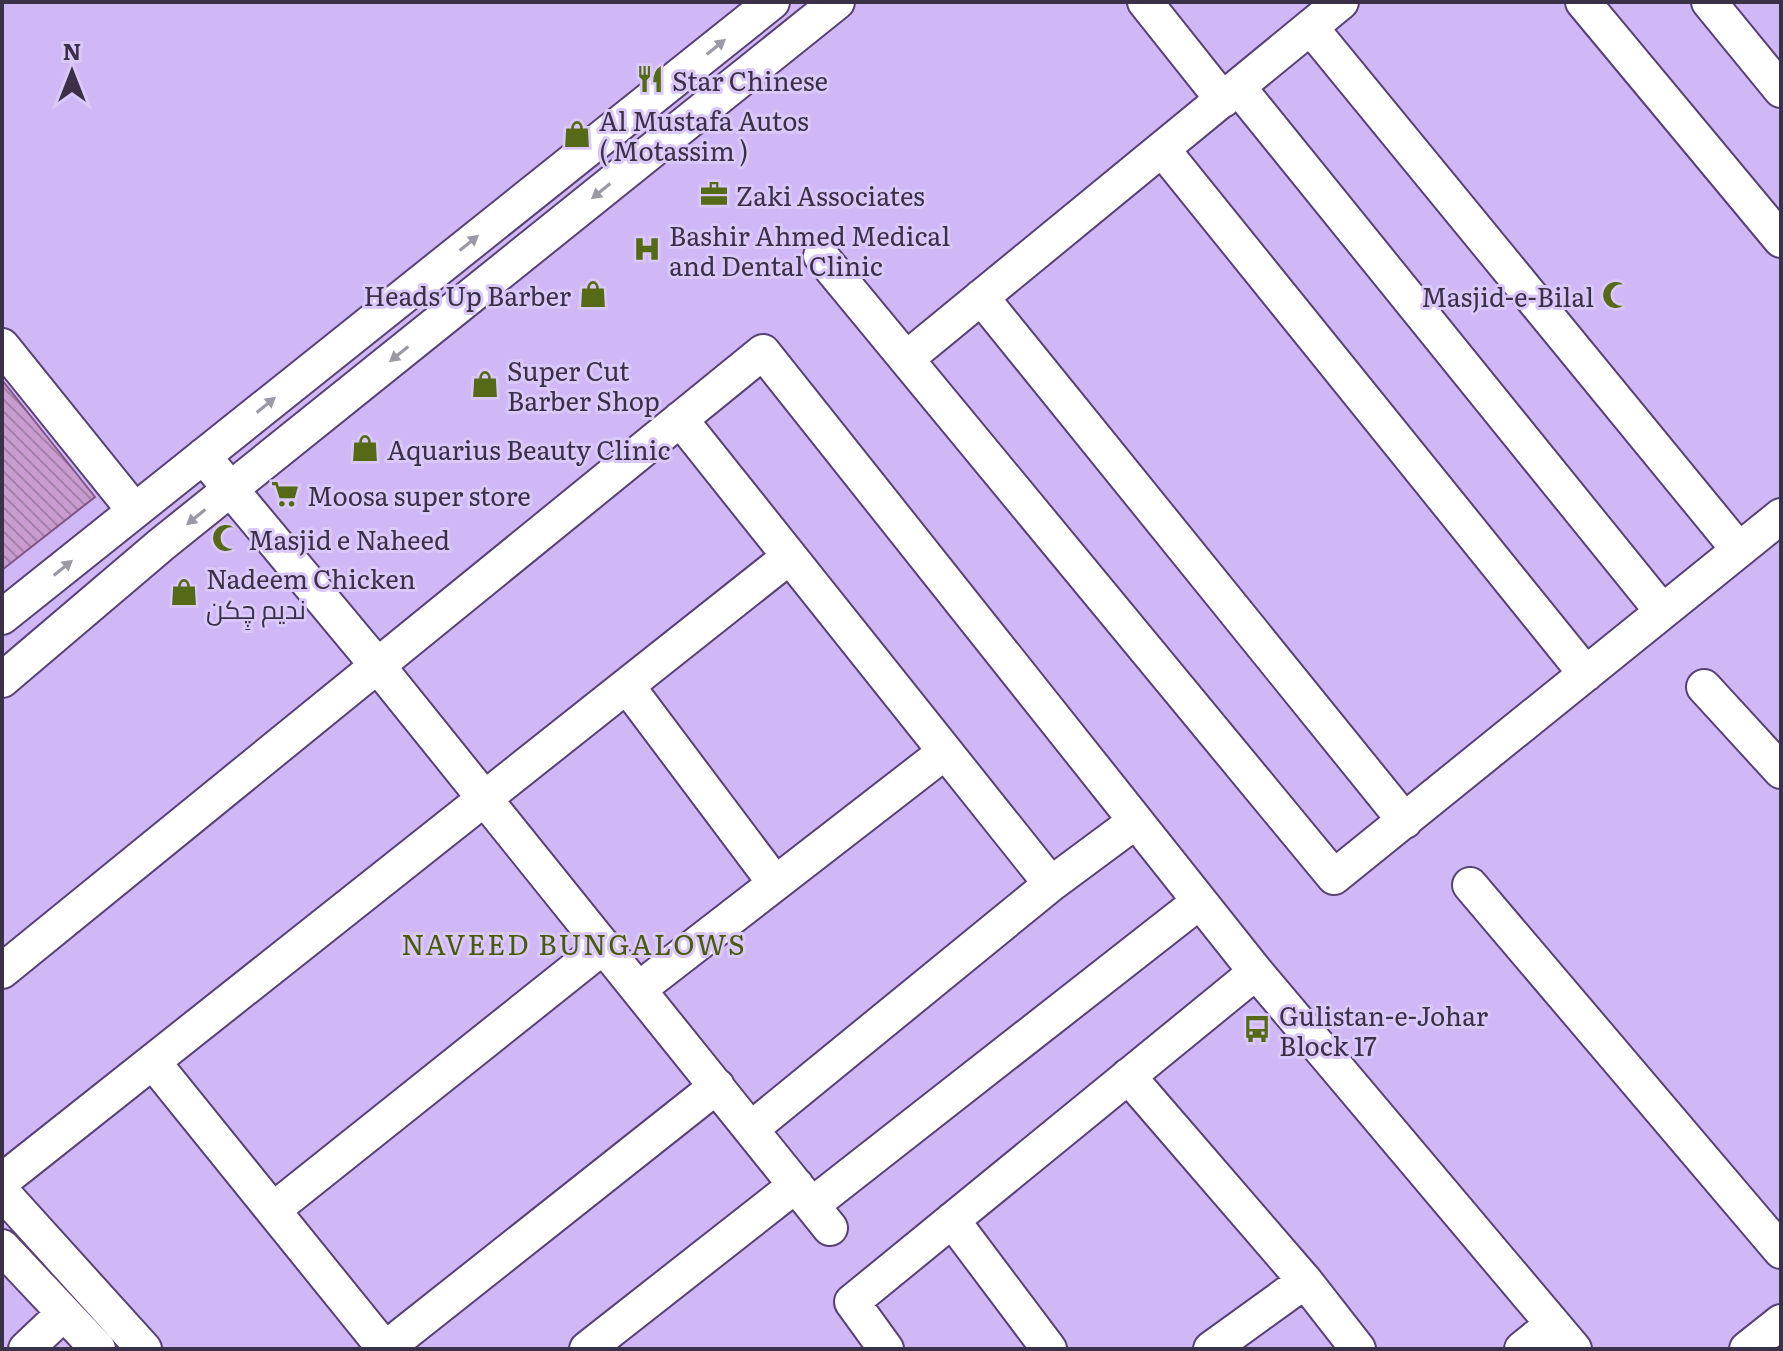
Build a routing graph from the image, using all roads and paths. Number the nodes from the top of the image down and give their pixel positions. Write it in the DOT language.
graph roads {
  1 [pos="772,2"];
  2 [pos="837,2"];
  3 [pos="1145,2"];
  4 [pos="1341,2"];
  5 [pos="1583,2"];
  6 [pos="1709,2"];
  7 [pos="1311,28"];
  8 [pos="1781,90"];
  9 [pos="1230,94"];
  10 [pos="1162,149"];
  11 [pos="1781,240"];
  12 [pos="821,256"];
  13 [pos="981,297"];
  14 [pos="2,346"];
  15 [pos="906,359"];
  16 [pos="680,419"];
  17 [pos="203,456"];
  18 [pos="230,490"];
  19 [pos="134,510"];
  20 [pos="1781,516"];
  21 [pos="1739,550"];
  22 [pos="789,557"];
  23 [pos="1662,611"];
  24 [pos="2,617"];
  25 [pos="377,665"];
  26 [pos="1586,674"];
  27 [pos="2,680"];
  28 [pos="627,686"];
  29 [pos="1704,687"];
  30 [pos="945,752"];
  31 [pos="1781,771"];
  32 [pos="485,799"];
  33 [pos="1136,821"];
  34 [pos="1405,821"];
  35 [pos="775,883"];
  36 [pos="1051,884"];
  37 [pos="1470,885"];
  38 [pos="1199,902"];
  39 [pos="604,946"];
  40 [pos="2,971"];
  41 [pos="1256,972"];
  42 [pos="639,989"];
  43 [pos="153,1062"];
  44 [pos="1128,1076"];
  45 [pos="717,1086"];
  46 [pos="751,1129"];
  47 [pos="2,1181"];
  48 [pos="2,1192"];
  49 [pos="813,1206"];
  50 [pos="273,1210"];
  51 [pos="952,1220"];
  52 [pos="2,1247"];
  53 [pos="1781,1251"];
  54 [pos="1305,1281"];
  55 [pos="64,1313"];
  56 [pos="1781,1322"];
  57 [pos="1563,1336"];
  58 [pos="26,1349"];
  59 [pos="98,1349"];
  60 [pos="144,1349"];
  61 [pos="385,1349"];
  62 [pos="587,1349"];
  63 [pos="886,1349"];
  64 [pos="1049,1349"];
  65 [pos="1211,1349"];
  66 [pos="1358,1349"];
  67 [pos="1522,1349"];
  68 [pos="1747,1349"];
  17 -- 1 [label="street, one-way"];
  2 -- 18 [label="street, one-way"];
  3 -- 9 [label="street"];
  4 -- 7 [label="street"];
  5 -- 11 [label="street"];
  6 -- 8 [label="street"];
  7 -- 9 [label="street"];
  7 -- 21 [label="street"];
  9 -- 10 [label="street"];
  9 -- 23 [label="street"];
  10 -- 13 [label="street"];
  10 -- 26 [label="street"];
  12 -- 15 [label="street"];
  13 -- 15 [label="street"];
  13 -- 34 [label="street"];
  14 -- 19 [label="street"];
  15 -- 34 [label="street"];
  16 -- 22 [label="street"];
  16 -- 25 [label="street"];
  16 -- 33 [label="street"];
  17 -- 18 [label="street"];
  17 -- 19 [label="street"];
  18 -- 25 [label="street"];
  18 -- 27 [label="street, one-way"];
  24 -- 19 [label="street, one-way"];
  20 -- 21 [label="street"];
  21 -- 23 [label="street"];
  22 -- 28 [label="street"];
  22 -- 30 [label="street"];
  23 -- 26 [label="street"];
  25 -- 32 [label="street"];
  25 -- 40 [label="street"];
  26 -- 34 [label="street"];
  28 -- 32 [label="street"];
  28 -- 35 [label="street"];
  29 -- 31 [label="street"];
  30 -- 35 [label="street"];
  30 -- 36 [label="street"];
  32 -- 39 [label="street"];
  32 -- 43 [label="street"];
  33 -- 36 [label="street"];
  33 -- 38 [label="street"];
  35 -- 42 [label="street"];
  36 -- 46 [label="street"];
  37 -- 53 [label="street"];
  38 -- 41 [label="street"];
  38 -- 49 [label="street"];
  39 -- 42 [label="street"];
  39 -- 50 [label="street"];
  41 -- 44 [label="street"];
  41 -- 57 [label="street"];
  42 -- 45 [label="street"];
  43 -- 47 [label="street"];
  43 -- 50 [label="street"];
  44 -- 51 [label="street"];
  44 -- 54 [label="street"];
  45 -- 46 [label="street"];
  45 -- 61 [label="street"];
  46 -- 49 [label="street"];
  48 -- 60 [label="street"];
  49 -- 62 [label="street"];
  50 -- 61 [label="street"];
  51 -- 63 [label="street"];
  51 -- 64 [label="street"];
  52 -- 55 [label="street"];
  54 -- 65 [label="street"];
  54 -- 66 [label="street"];
  55 -- 58 [label="street"];
  55 -- 59 [label="street"];
  56 -- 68 [label="street"];
  57 -- 67 [label="street"];
}
